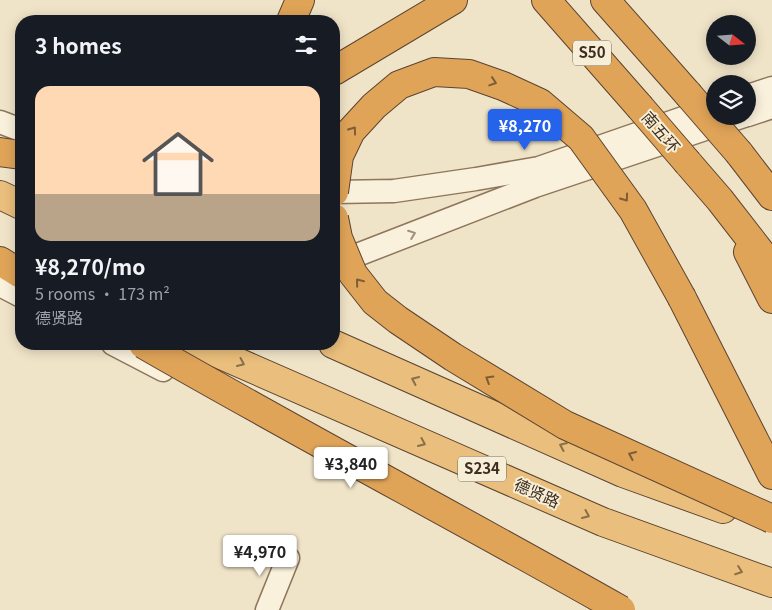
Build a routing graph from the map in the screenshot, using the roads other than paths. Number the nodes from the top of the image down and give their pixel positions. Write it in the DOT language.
graph roads {
  1 [pos="300,0"];
  2 [pos="452,0"];
  3 [pos="546,0"];
  4 [pos="604,0"];
  5 [pos="294,15"];
  6 [pos="340,67"];
  7 [pos="772,88"];
  8 [pos="756,93"];
  9 [pos="772,107"];
  10 [pos="706,110"];
  11 [pos="756,112"];
  12 [pos="0,122"];
  13 [pos="717,125"];
  14 [pos="15,128"];
  15 [pos="0,152"];
  16 [pos="340,154"];
  17 [pos="15,155"];
  18 [pos="340,192"];
  19 [pos="0,195"];
  20 [pos="772,196"];
  21 [pos="720,200"];
  22 [pos="15,201"];
  23 [pos="340,243"];
  24 [pos="0,260"];
  25 [pos="340,262"];
  26 [pos="15,265"];
  27 [pos="772,267"];
  28 [pos="15,270"];
  29 [pos="0,285"];
  30 [pos="15,293"];
  31 [pos="772,299"];
  32 [pos="340,347"];
  33 [pos="210,350"];
  34 [pos="146,353"];
  35 [pos="772,475"];
  36 [pos="772,519"];
  37 [pos="772,526"];
  38 [pos="288,558"];
  39 [pos="772,583"];
  40 [pos="267,610"];
  41 [pos="602,610"];
  42 [pos="621,610"];
  1 -- 5 [label="highway"];
  2 -- 6 [label="highway"];
  3 -- 21 [label="highway, 南五环 / S50, bridge"];
  4 -- 20 [label="highway, S50, bridge"];
  7 -- 8 [label="street"];
  9 -- 11 [label="street"];
  10 -- 18 [label="street"];
  12 -- 14 [label="street"];
  25 -- 13 [label="street, one-way"];
  15 -- 17 [label="highway"];
  16 -- 35 [label="highway, one-way, bridge"];
  19 -- 22 [label="highway"];
  21 -- 27 [label="highway, 南五环 / S50"];
  21 -- 31 [label="highway"];
  36 -- 23 [label="highway, one-way, bridge"];
  24 -- 26 [label="highway"];
  24 -- 28 [label="highway"];
  29 -- 30 [label="street"];
  37 -- 32 [label="highway, one-way"];
  33 -- 39 [label="highway, 德贤路 / S234, one-way"];
  34 -- 41 [label="street"];
  34 -- 42 [label="highway, bridge"];
  38 -- 40 [label="street"];
}
